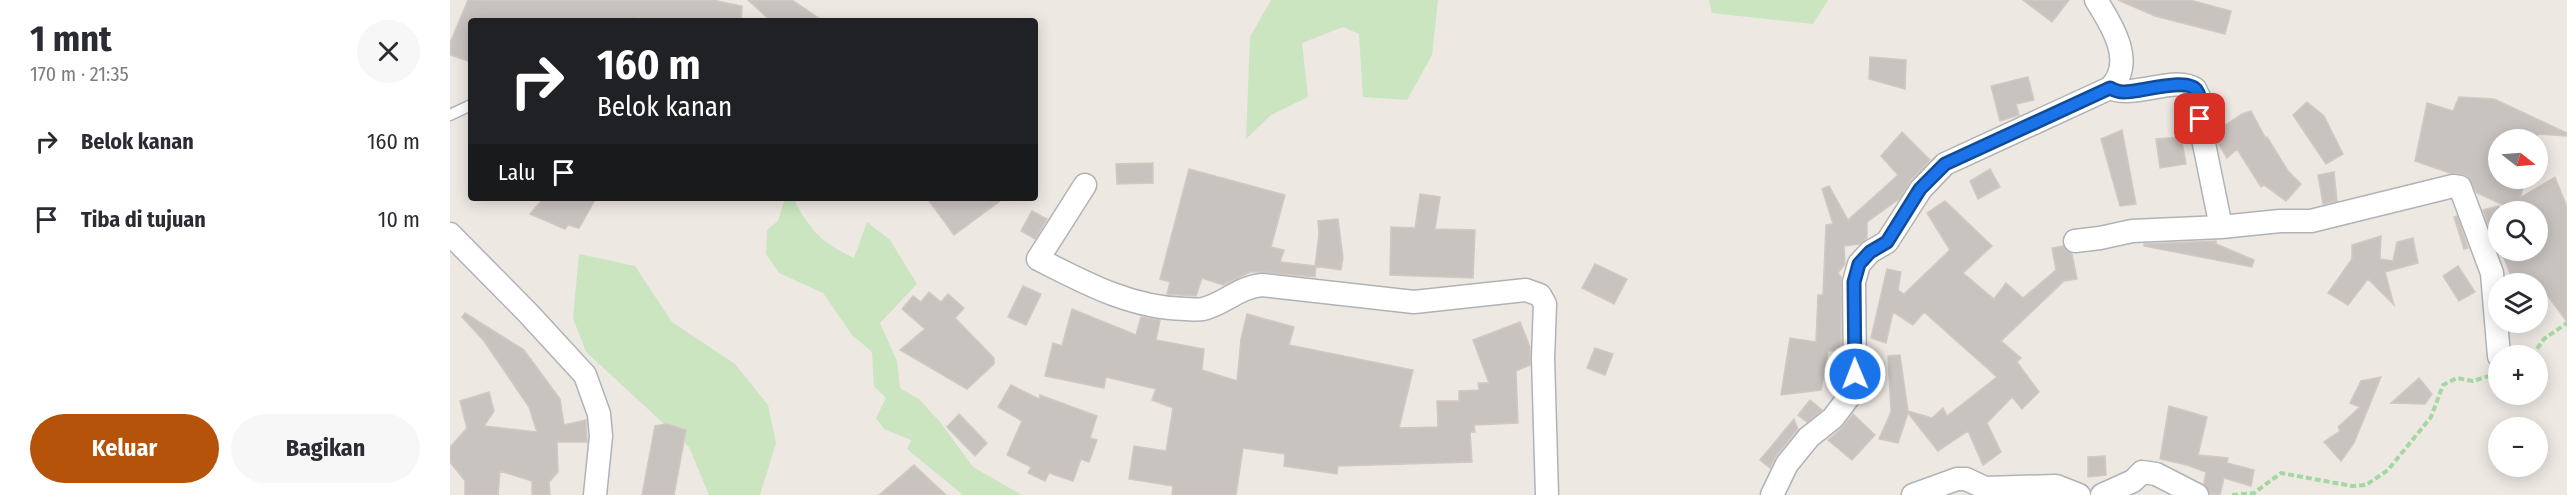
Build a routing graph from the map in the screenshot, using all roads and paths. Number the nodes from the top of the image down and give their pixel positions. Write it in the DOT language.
graph roads {
  1 [pos="2096,0"];
  2 [pos="2110,88"];
  3 [pos="468,107"];
  4 [pos="450,116"];
  5 [pos="1085,185"];
  6 [pos="2221,227"];
  7 [pos="450,234"];
  8 [pos="2075,241"];
  9 [pos="2567,323"];
  10 [pos="2497,345"];
  11 [pos="2540,345"];
  12 [pos="2488,371"];
  13 [pos="595,495"];
  14 [pos="1547,495"];
  15 [pos="1772,495"];
  16 [pos="1913,495"];
  17 [pos="2079,495"];
  18 [pos="2102,495"];
  19 [pos="2198,495"];
  20 [pos="2232,495"];
  1 -- 2 [label="street"];
  2 -- 6 [label="street"];
  2 -- 15 [label="street"];
  3 -- 4 [label="lane"];
  5 -- 14 [label="street"];
  6 -- 8 [label="street"];
  6 -- 10 [label="street"];
  7 -- 13 [label="street"];
  9 -- 11 [label="path"];
  12 -- 20 [label="path"];
  16 -- 17 [label="street"];
  18 -- 19 [label="street"];
}
